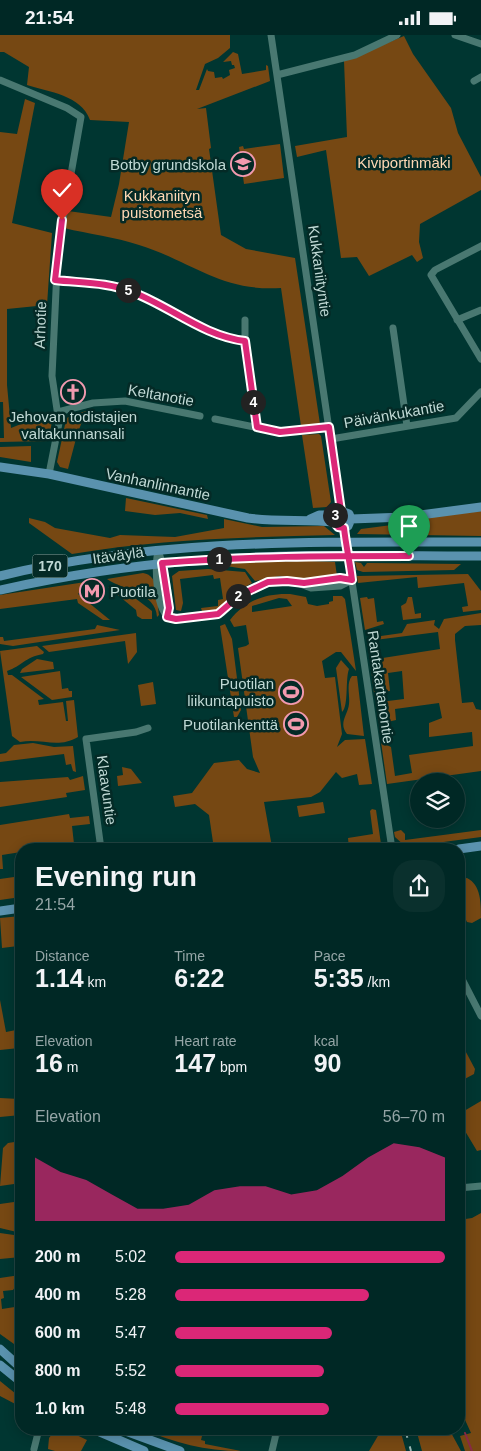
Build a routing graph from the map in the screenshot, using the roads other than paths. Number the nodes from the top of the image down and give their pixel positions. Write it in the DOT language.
graph roads {
  1 [pos="272,35"];
  2 [pos="397,35"];
  3 [pos="455,35"];
  4 [pos="481,44"];
  5 [pos="277,75"];
  6 [pos="0,80"];
  7 [pos="481,246"];
  8 [pos="55,280"];
  9 [pos="481,309"];
  10 [pos="245,320"];
  11 [pos="457,320"];
  12 [pos="393,327"];
  13 [pos="245,341"];
  14 [pos="481,359"];
  15 [pos="481,392"];
  16 [pos="58,412"];
  17 [pos="200,416"];
  18 [pos="215,419"];
  19 [pos="407,426"];
  20 [pos="257,427"];
  21 [pos="329,427"];
  22 [pos="331,439"];
  23 [pos="0,467"];
  24 [pos="49,474"];
  25 [pos="481,507"];
  26 [pos="337,516"];
  27 [pos="351,519"];
  28 [pos="344,528"];
  29 [pos="481,542"];
  30 [pos="158,550"];
  31 [pos="481,556"];
  32 [pos="159,564"];
  33 [pos="0,576"];
  34 [pos="352,580"];
  35 [pos="0,590"];
  36 [pos="148,728"];
  37 [pos="100,843"];
  38 [pos="391,843"];
  39 [pos="481,846"];
  40 [pos="465,848"];
  41 [pos="15,909"];
  42 [pos="0,911"];
  43 [pos="465,985"];
  44 [pos="481,1016"];
  45 [pos="481,1186"];
  46 [pos="465,1187"];
  47 [pos="0,1349"];
  48 [pos="15,1362"];
  49 [pos="0,1365"];
  50 [pos="15,1377"];
  51 [pos="38,1435"];
  52 [pos="108,1435"];
  53 [pos="136,1435"];
  54 [pos="277,1435"];
  55 [pos="34,1449"];
  56 [pos="144,1451"];
  57 [pos="180,1451"];
  58 [pos="272,1451"];
  1 -- 5 [label="street, Kukkaniityntie"];
  2 -- 5 [label="street"];
  3 -- 4 [label="street"];
  5 -- 21 [label="street, Kukkaniityntie"];
  6 -- 8 [label="street, Arhotie"];
  7 -- 11 [label="street"];
  8 -- 13 [label="street"];
  8 -- 16 [label="street, Arhotie"];
  9 -- 11 [label="street"];
  10 -- 13 [label="street"];
  11 -- 14 [label="street"];
  12 -- 19 [label="street"];
  13 -- 20 [label="street"];
  15 -- 19 [label="street, Päivänkukantie"];
  16 -- 17 [label="street, Keltanotie"];
  16 -- 24 [label="street, Arhotie"];
  18 -- 20 [label="street"];
  19 -- 22 [label="street, Päivänkukantie"];
  20 -- 21 [label="street"];
  21 -- 22 [label="street, Kukkaniityntie"];
  22 -- 26 [label="street, Kukkaniityntie"];
  23 -- 24 [label="main road, Vanhanlinnantie"];
  24 -- 26 [label="main road, Vanhanlinnantie"];
  25 -- 27 [label="main road"];
  26 -- 27 [label="main road"];
  26 -- 28 [label="main road"];
  27 -- 28 [label="main road"];
  28 -- 34 [label="street, Rantakartanontie"];
  29 -- 30 [label="main road, Itäväylä / 170"];
  30 -- 32 [label="street"];
  30 -- 33 [label="main road, Itäväylä / 170"];
  31 -- 32 [label="main road, Itäväylä / 170"];
  32 -- 34 [label="street"];
  32 -- 35 [label="main road, Itäväylä / 170"];
  34 -- 38 [label="street, Rantakartanontie"];
  36 -- 37 [label="street, Klaavuntie"];
  39 -- 40 [label="main road"];
  41 -- 42 [label="main road"];
  43 -- 44 [label="street"];
  45 -- 46 [label="street"];
  47 -- 48 [label="main road"];
  49 -- 50 [label="main road"];
  51 -- 55 [label="street"];
  52 -- 56 [label="main road"];
  53 -- 57 [label="main road"];
  54 -- 58 [label="street"];
}
